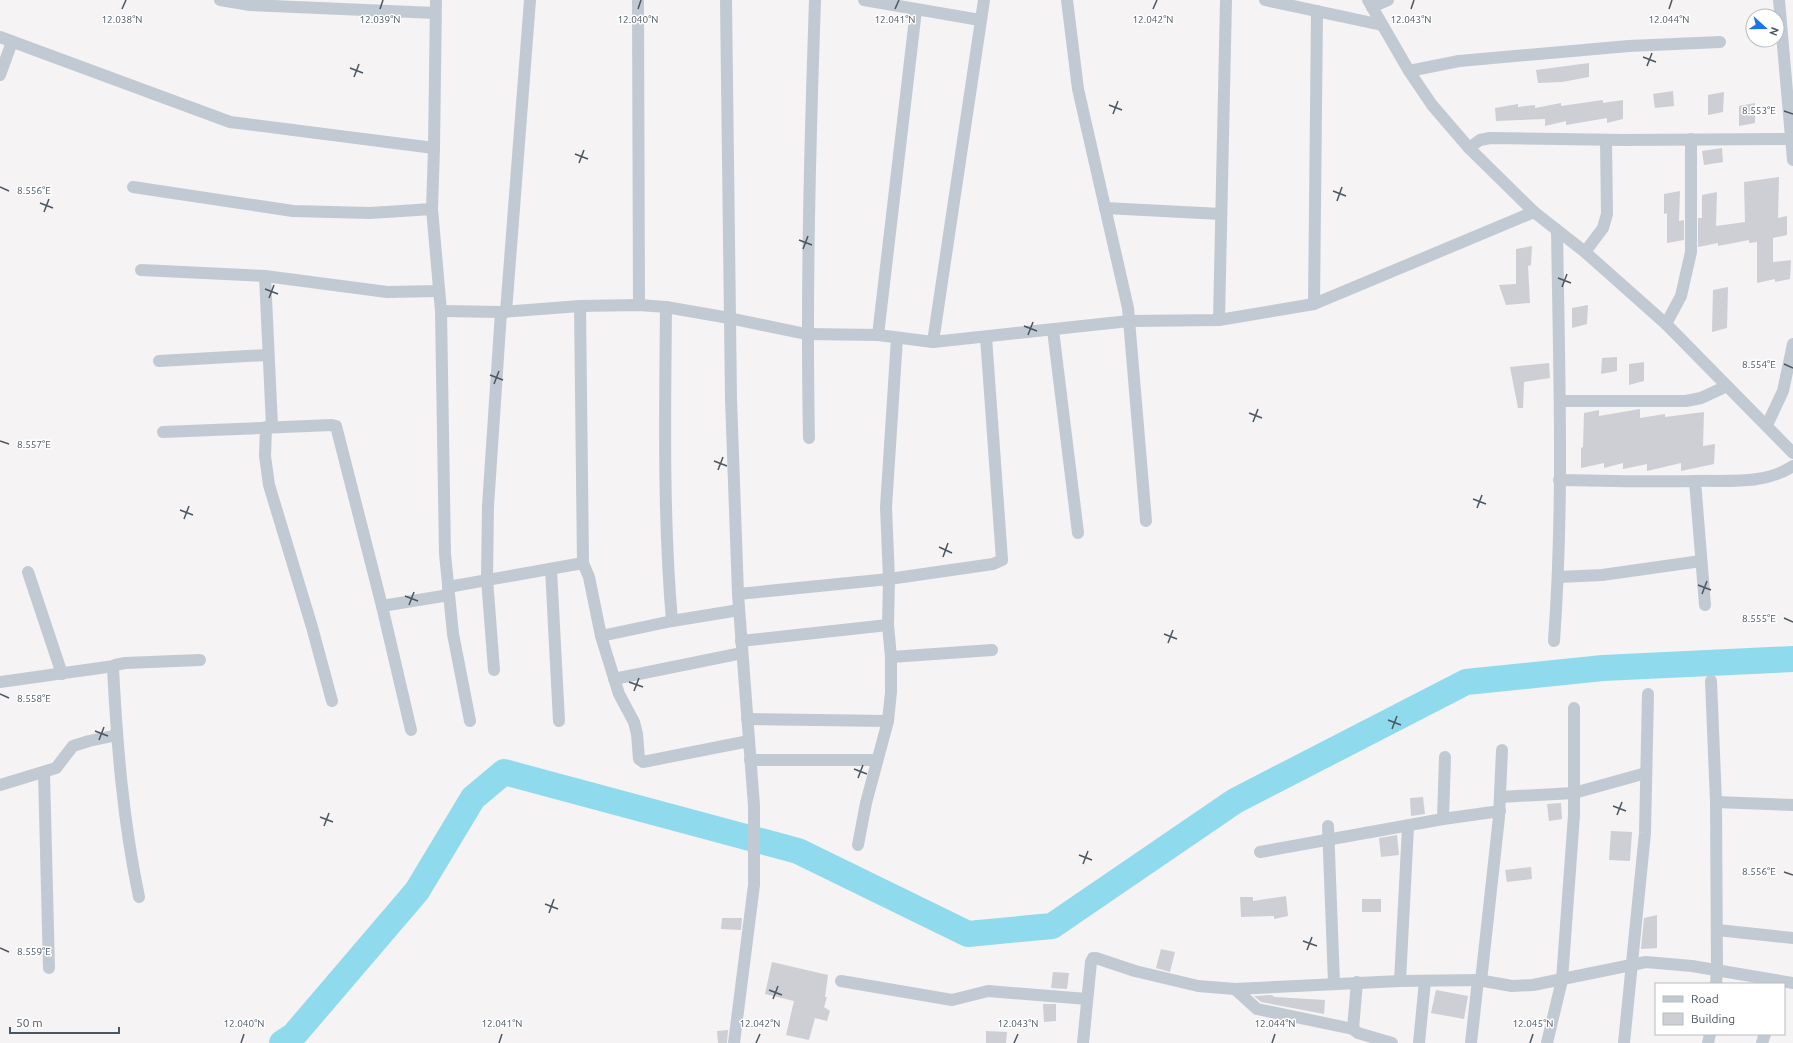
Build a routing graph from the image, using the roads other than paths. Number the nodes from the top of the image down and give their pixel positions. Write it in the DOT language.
graph roads {
  1 [pos="220,0"];
  2 [pos="436,0"];
  3 [pos="530,0"];
  4 [pos="638,0"];
  5 [pos="726,0"];
  6 [pos="815,0"];
  7 [pos="864,0"];
  8 [pos="984,0"];
  9 [pos="1067,0"];
  10 [pos="1226,0"];
  11 [pos="1265,0"];
  12 [pos="1388,0"];
  13 [pos="1779,0"];
  14 [pos="1370,4"];
  15 [pos="916,10"];
  16 [pos="1317,11"];
  17 [pos="436,14"];
  18 [pos="980,20"];
  19 [pos="1382,25"];
  20 [pos="0,37"];
  21 [pos="12,42"];
  22 [pos="1720,42"];
  23 [pos="1409,71"];
  24 [pos="0,75"];
  25 [pos="1691,139"];
  26 [pos="1790,139"];
  27 [pos="1606,140"];
  28 [pos="434,148"];
  29 [pos="1469,148"];
  30 [pos="1793,160"];
  31 [pos="133,187"];
  32 [pos="1105,208"];
  33 [pos="432,209"];
  34 [pos="1534,212"];
  35 [pos="1222,214"];
  36 [pos="1557,230"];
  37 [pos="1585,252"];
  38 [pos="141,270"];
  39 [pos="265,276"];
  40 [pos="439,291"];
  41 [pos="1314,304"];
  42 [pos="639,305"];
  43 [pos="580,306"];
  44 [pos="666,307"];
  45 [pos="441,312"];
  46 [pos="504,312"];
  47 [pos="729,318"];
  48 [pos="1219,320"];
  49 [pos="1129,321"];
  50 [pos="1666,324"];
  51 [pos="1053,330"];
  52 [pos="806,334"];
  53 [pos="878,335"];
  54 [pos="986,337"];
  55 [pos="897,338"];
  56 [pos="933,342"];
  57 [pos="1793,344"];
  58 [pos="267,355"];
  59 [pos="159,361"];
  60 [pos="1727,386"];
  61 [pos="1560,401"];
  62 [pos="1767,425"];
  63 [pos="269,426"];
  64 [pos="163,432"];
  65 [pos="809,438"];
  66 [pos="1793,453"];
  67 [pos="1793,466"];
  68 [pos="1559,480"];
  69 [pos="1695,481"];
  70 [pos="1146,520"];
  71 [pos="1078,533"];
  72 [pos="1701,560"];
  73 [pos="583,564"];
  74 [pos="552,569"];
  75 [pos="28,572"];
  76 [pos="1559,577"];
  77 [pos="487,579"];
  78 [pos="890,579"];
  79 [pos="449,591"];
  80 [pos="738,594"];
  81 [pos="1704,605"];
  82 [pos="382,606"];
  83 [pos="739,610"];
  84 [pos="672,621"];
  85 [pos="888,625"];
  86 [pos="601,636"];
  87 [pos="741,640"];
  88 [pos="1554,641"];
  89 [pos="992,650"];
  90 [pos="742,653"];
  91 [pos="891,657"];
  92 [pos="200,660"];
  93 [pos="114,666"];
  94 [pos="494,670"];
  95 [pos="62,674"];
  96 [pos="614,679"];
  97 [pos="1711,681"];
  98 [pos="0,682"];
  99 [pos="1648,694"];
  100 [pos="332,701"];
  101 [pos="1574,708"];
  102 [pos="747,719"];
  103 [pos="559,720"];
  104 [pos="470,721"];
  105 [pos="888,721"];
  106 [pos="411,730"];
  107 [pos="117,736"];
  108 [pos="749,741"];
  109 [pos="1502,750"];
  110 [pos="1445,757"];
  111 [pos="750,760"];
  112 [pos="877,760"];
  113 [pos="44,773"];
  114 [pos="1646,773"];
  115 [pos="0,784"];
  116 [pos="1574,793"];
  117 [pos="1500,797"];
  118 [pos="1716,802"];
  119 [pos="1793,805"];
  120 [pos="1500,811"];
  121 [pos="1443,819"];
  122 [pos="1328,826"];
  123 [pos="1408,827"];
  124 [pos="1329,841"];
  125 [pos="858,845"];
  126 [pos="1260,852"];
  127 [pos="139,897"];
  128 [pos="1717,930"];
  129 [pos="1793,938"];
  130 [pos="1633,965"];
  131 [pos="49,968"];
  132 [pos="1717,970"];
  133 [pos="1562,980"];
  134 [pos="841,981"];
  135 [pos="1400,981"];
  136 [pos="1424,981"];
  137 [pos="1480,981"];
  138 [pos="1357,982"];
  139 [pos="1334,983"];
  140 [pos="1716,983"];
  141 [pos="1787,983"];
  142 [pos="1235,989"];
  143 [pos="1087,999"];
  144 [pos="1353,1029"];
  145 [pos="734,1043"];
  146 [pos="1085,1043"];
  147 [pos="1392,1043"];
  148 [pos="1419,1043"];
  149 [pos="1471,1043"];
  150 [pos="1547,1043"];
  151 [pos="1624,1043"];
  1 -- 17 [label="street"];
  2 -- 17 [label="street"];
  3 -- 46 [label="street"];
  4 -- 42 [label="street"];
  5 -- 47 [label="street"];
  6 -- 52 [label="street"];
  7 -- 15 [label="street"];
  8 -- 18 [label="street"];
  9 -- 32 [label="street"];
  10 -- 35 [label="street"];
  11 -- 16 [label="street"];
  12 -- 14 [label="street"];
  13 -- 26 [label="street"];
  14 -- 19 [label="street"];
  15 -- 18 [label="street"];
  15 -- 53 [label="street"];
  16 -- 19 [label="street"];
  16 -- 41 [label="street"];
  17 -- 28 [label="street"];
  18 -- 56 [label="street"];
  19 -- 23 [label="street"];
  20 -- 21 [label="street"];
  21 -- 24 [label="street"];
  21 -- 28 [label="street"];
  22 -- 23 [label="street"];
  23 -- 29 [label="street"];
  25 -- 26 [label="street"];
  25 -- 27 [label="street"];
  25 -- 50 [label="street"];
  26 -- 30 [label="street"];
  27 -- 29 [label="street"];
  27 -- 37 [label="street"];
  28 -- 33 [label="street"];
  29 -- 34 [label="street"];
  31 -- 33 [label="street"];
  32 -- 35 [label="street"];
  32 -- 49 [label="street"];
  33 -- 40 [label="street"];
  34 -- 36 [label="street"];
  34 -- 41 [label="street"];
  35 -- 48 [label="street"];
  36 -- 37 [label="street"];
  36 -- 61 [label="street"];
  37 -- 50 [label="street"];
  38 -- 39 [label="street"];
  39 -- 40 [label="street"];
  39 -- 58 [label="street"];
  40 -- 45 [label="street"];
  41 -- 48 [label="street"];
  42 -- 43 [label="street"];
  42 -- 44 [label="street"];
  43 -- 46 [label="street"];
  43 -- 73 [label="street"];
  44 -- 47 [label="street"];
  44 -- 84 [label="street"];
  45 -- 46 [label="street"];
  45 -- 79 [label="street"];
  46 -- 77 [label="street"];
  47 -- 52 [label="street"];
  47 -- 80 [label="street"];
  48 -- 49 [label="street"];
  49 -- 51 [label="street"];
  49 -- 70 [label="street"];
  50 -- 60 [label="street"];
  51 -- 54 [label="street"];
  51 -- 71 [label="street"];
  52 -- 53 [label="street"];
  52 -- 65 [label="street"];
  53 -- 55 [label="street"];
  54 -- 56 [label="street"];
  54 -- 78 [label="street"];
  55 -- 56 [label="street"];
  55 -- 78 [label="street"];
  57 -- 62 [label="street"];
  58 -- 59 [label="street"];
  58 -- 63 [label="street"];
  60 -- 61 [label="street"];
  60 -- 62 [label="street"];
  61 -- 68 [label="street"];
  62 -- 66 [label="street"];
  63 -- 64 [label="street"];
  63 -- 82 [label="street"];
  63 -- 100 [label="street"];
  67 -- 69 [label="street"];
  68 -- 69 [label="street"];
  68 -- 76 [label="street"];
  69 -- 72 [label="street"];
  72 -- 76 [label="street"];
  72 -- 81 [label="street"];
  73 -- 74 [label="street"];
  73 -- 86 [label="street"];
  74 -- 77 [label="street"];
  74 -- 103 [label="street"];
  75 -- 95 [label="street"];
  76 -- 88 [label="street"];
  77 -- 79 [label="street"];
  77 -- 94 [label="street"];
  78 -- 80 [label="street"];
  78 -- 85 [label="street"];
  79 -- 82 [label="street"];
  79 -- 104 [label="street"];
  80 -- 83 [label="street"];
  82 -- 106 [label="street"];
  83 -- 84 [label="street"];
  83 -- 87 [label="street"];
  84 -- 86 [label="street"];
  85 -- 87 [label="street"];
  85 -- 91 [label="street"];
  86 -- 96 [label="street"];
  87 -- 90 [label="street"];
  89 -- 91 [label="street"];
  90 -- 96 [label="street"];
  90 -- 102 [label="street"];
  91 -- 105 [label="street"];
  92 -- 93 [label="street"];
  93 -- 95 [label="street"];
  93 -- 107 [label="street"];
  95 -- 98 [label="street"];
  96 -- 108 [label="street"];
  97 -- 118 [label="street"];
  99 -- 114 [label="street"];
  101 -- 116 [label="street"];
  102 -- 105 [label="street"];
  102 -- 108 [label="street"];
  105 -- 112 [label="street"];
  107 -- 113 [label="street"];
  107 -- 127 [label="street"];
  108 -- 111 [label="street"];
  109 -- 117 [label="street"];
  110 -- 121 [label="street"];
  111 -- 112 [label="street"];
  111 -- 145 [label="street"];
  112 -- 125 [label="street"];
  113 -- 115 [label="street"];
  113 -- 131 [label="street"];
  114 -- 116 [label="street"];
  114 -- 130 [label="street"];
  116 -- 117 [label="street"];
  116 -- 133 [label="street"];
  117 -- 120 [label="street"];
  118 -- 119 [label="street"];
  118 -- 128 [label="street"];
  120 -- 121 [label="street"];
  120 -- 137 [label="street"];
  121 -- 123 [label="street"];
  122 -- 124 [label="street"];
  123 -- 124 [label="street"];
  123 -- 135 [label="street"];
  124 -- 126 [label="street"];
  124 -- 139 [label="street"];
  128 -- 129 [label="street"];
  128 -- 132 [label="street"];
  130 -- 132 [label="street"];
  130 -- 133 [label="street"];
  130 -- 151 [label="street"];
  132 -- 140 [label="street"];
  132 -- 141 [label="street"];
  133 -- 137 [label="street"];
  133 -- 150 [label="street"];
  134 -- 143 [label="street"];
  135 -- 136 [label="street"];
  135 -- 138 [label="street"];
  136 -- 137 [label="street"];
  136 -- 148 [label="street"];
  137 -- 149 [label="street"];
  138 -- 139 [label="street"];
  138 -- 144 [label="street"];
  139 -- 142 [label="street"];
  142 -- 143 [label="street"];
  142 -- 144 [label="street"];
  143 -- 146 [label="street"];
  144 -- 147 [label="street"];
}
